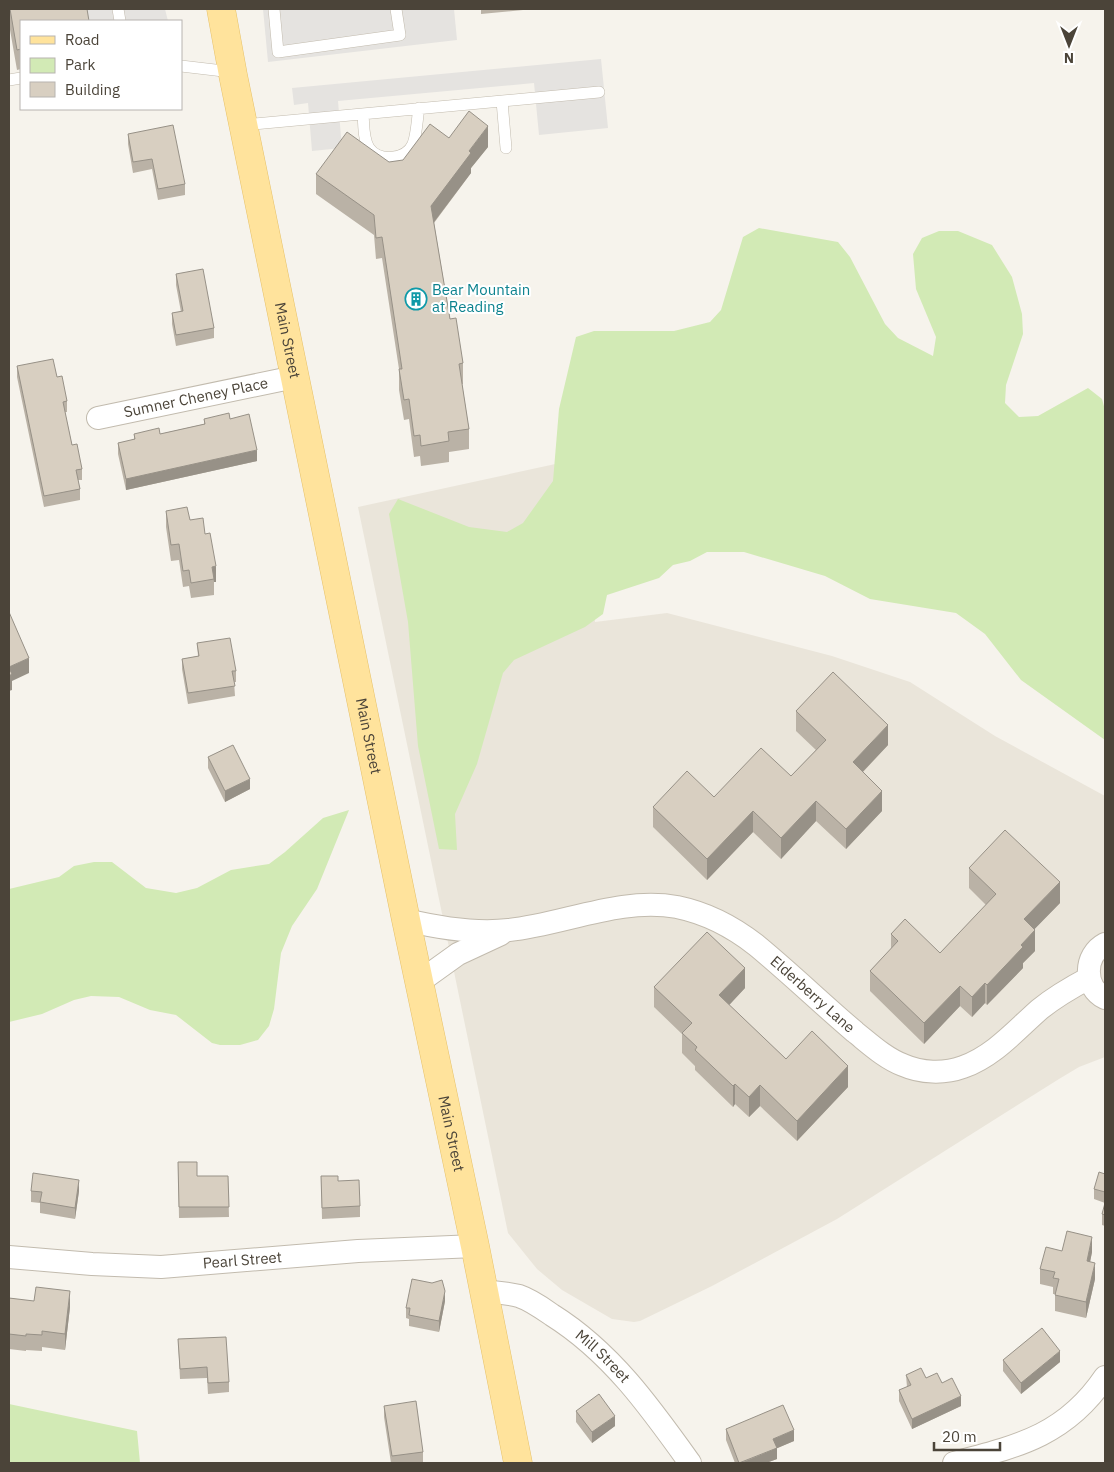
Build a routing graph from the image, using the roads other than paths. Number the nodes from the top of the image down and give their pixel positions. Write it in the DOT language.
graph roads {
  1 [pos="221,9"];
  2 [pos="274,9"];
  3 [pos="396,9"];
  4 [pos="182,66"];
  5 [pos="232,72"];
  6 [pos="599,92"];
  7 [pos="502,100"];
  8 [pos="419,108"];
  9 [pos="363,114"];
  10 [pos="243,125"];
  11 [pos="506,148"];
  12 [pos="295,377"];
  13 [pos="98,418"];
  14 [pos="406,920"];
  15 [pos="509,930"];
  16 [pos="1105,944"];
  17 [pos="1089,978"];
  18 [pos="419,982"];
  19 [pos="1105,998"];
  20 [pos="475,1246"];
  21 [pos="9,1257"];
  22 [pos="484,1292"];
  23 [pos="1105,1377"];
  24 [pos="518,1463"];
  25 [pos="690,1463"];
  26 [pos="954,1463"];
  1 -- 5 [label="main road, Main Street"];
  2 -- 3 [label="lane"];
  4 -- 5 [label="lane"];
  5 -- 10 [label="main road, Main Street"];
  6 -- 7 [label="lane"];
  7 -- 8 [label="lane"];
  7 -- 11 [label="lane"];
  8 -- 9 [label="lane"];
  8 -- 9 [label="lane"];
  9 -- 10 [label="lane"];
  10 -- 12 [label="main road, Main Street"];
  12 -- 13 [label="street, Sumner Cheney Place"];
  12 -- 14 [label="main road, Main Street"];
  14 -- 15 [label="street, Elderberry Lane"];
  14 -- 18 [label="main road, Main Street"];
  15 -- 17 [label="street, Elderberry Lane"];
  15 -- 18 [label="street, Elderberry Lane"];
  16 -- 17 [label="street"];
  17 -- 19 [label="street"];
  18 -- 20 [label="main road, Main Street"];
  20 -- 21 [label="street, Pearl Street"];
  20 -- 22 [label="main road, Main Street"];
  22 -- 24 [label="main road, Main Street"];
  22 -- 25 [label="street, Mill Street"];
  23 -- 26 [label="street"];
}
